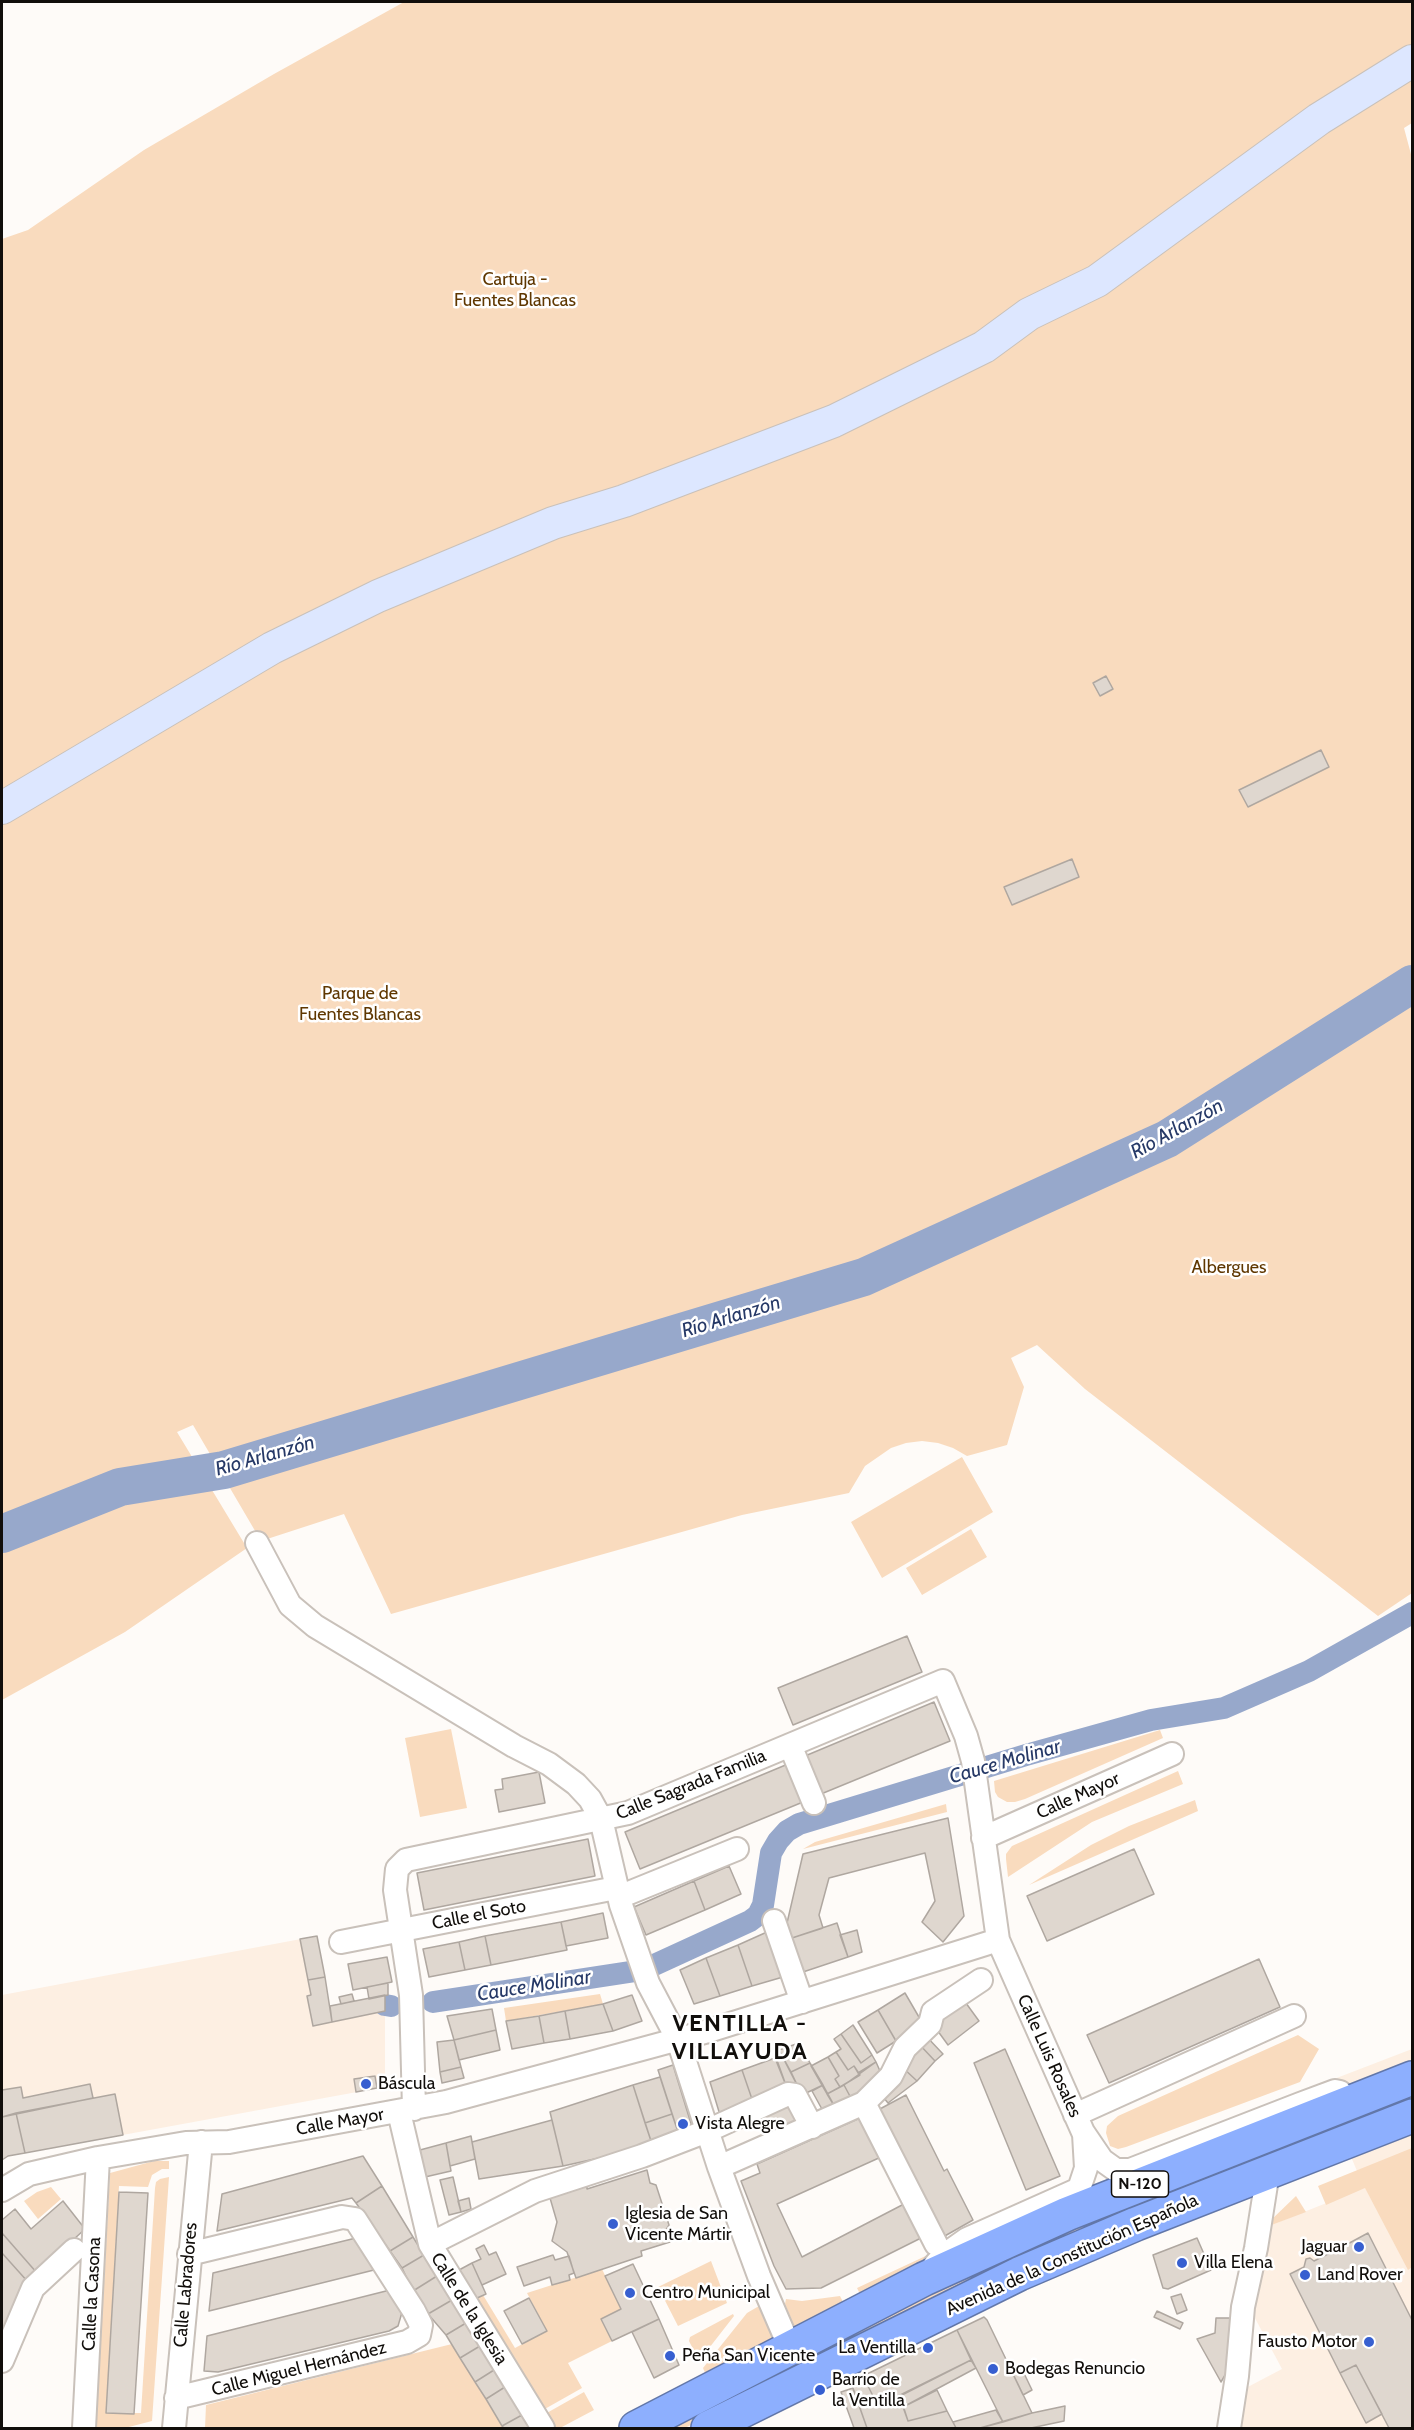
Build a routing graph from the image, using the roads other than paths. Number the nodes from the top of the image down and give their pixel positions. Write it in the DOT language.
graph roads {
  1 [pos="1413,61"];
  2 [pos="2,808"];
  3 [pos="257,1543"];
  4 [pos="943,1681"];
  5 [pos="790,1745"];
  6 [pos="1172,1754"];
  7 [pos="814,1803"];
  8 [pos="601,1819"];
  9 [pos="983,1838"];
  10 [pos="737,1849"];
  11 [pos="397,1869"];
  12 [pos="617,1892"];
  13 [pos="774,1921"];
  14 [pos="401,1930"];
  15 [pos="998,1940"];
  16 [pos="341,1942"];
  17 [pos="981,1980"];
  18 [pos="802,2002"];
  19 [pos="1294,2016"];
  20 [pos="678,2040"];
  21 [pos="1413,2078"];
  22 [pos="1360,2099"];
  23 [pos="864,2103"];
  24 [pos="406,2111"];
  25 [pos="1413,2116"];
  26 [pos="1079,2123"];
  27 [pos="812,2127"];
  28 [pos="707,2131"];
  29 [pos="201,2142"];
  30 [pos="98,2158"];
  31 [pos="719,2167"];
  32 [pos="1268,2172"];
  33 [pos="2,2190"];
  34 [pos="429,2244"];
  35 [pos="936,2244"];
  36 [pos="74,2250"];
  37 [pos="189,2254"];
  38 [pos="924,2279"];
  39 [pos="790,2348"];
  40 [pos="2,2361"];
  41 [pos="176,2398"];
  42 [pos="84,2428"];
  43 [pos="174,2428"];
  44 [pos="543,2428"];
  45 [pos="636,2428"];
  46 [pos="708,2428"];
  47 [pos="1229,2428"];
  1 -- 2 [label="main road"];
  3 -- 8 [label="street"];
  4 -- 5 [label="street, Calle Sagrada Familia"];
  4 -- 9 [label="street, Calle Luis Rosales"];
  5 -- 7 [label="street"];
  5 -- 8 [label="street, Calle Sagrada Familia"];
  6 -- 9 [label="street, Calle Mayor"];
  8 -- 11 [label="street, Calle Sagrada Familia"];
  8 -- 12 [label="street"];
  9 -- 15 [label="street, Calle Luis Rosales"];
  10 -- 12 [label="street, Calle el Soto"];
  11 -- 14 [label="street, Calle de la Iglesia"];
  12 -- 14 [label="street, Calle el Soto"];
  12 -- 20 [label="street"];
  13 -- 18 [label="street"];
  14 -- 16 [label="street, Calle el Soto"];
  14 -- 24 [label="street, Calle de la Iglesia"];
  15 -- 18 [label="street, Calle Mayor"];
  15 -- 26 [label="street, Calle Luis Rosales"];
  17 -- 23 [label="street"];
  18 -- 20 [label="street, Calle Mayor"];
  19 -- 26 [label="street"];
  20 -- 24 [label="street, Calle Mayor"];
  20 -- 28 [label="street"];
  21 -- 22 [label="highway, Avenida de la Constitución Española / N-120"];
  22 -- 26 [label="street, Calle Luis Rosales"];
  22 -- 38 [label="highway, Avenida de la Constitución Española / N-120"];
  23 -- 27 [label="street"];
  23 -- 35 [label="street"];
  24 -- 29 [label="street, Calle Mayor"];
  24 -- 34 [label="street, Calle de la Iglesia"];
  25 -- 32 [label="highway, Avenida de la Constitución Española / N-120"];
  26 -- 38 [label="street, Avenida de la Constitución Española"];
  27 -- 28 [label="street"];
  27 -- 31 [label="street"];
  28 -- 31 [label="street"];
  28 -- 34 [label="street"];
  29 -- 30 [label="street, Calle Mayor"];
  29 -- 37 [label="street, Calle Labradores"];
  30 -- 33 [label="street, Calle Mayor"];
  30 -- 42 [label="street, Calle la Casona"];
  31 -- 39 [label="street"];
  32 -- 46 [label="highway, Avenida de la Constitución Española / N-120"];
  32 -- 47 [label="street"];
  34 -- 44 [label="street, Calle de la Iglesia"];
  36 -- 40 [label="street, Calle la Casona"];
  37 -- 41 [label="street, Calle Labradores"];
  37 -- 41 [label="street, Calle Miguel Hernández"];
  38 -- 39 [label="highway, Avenida de la Constitución Española / N-120"];
  39 -- 45 [label="highway, Avenida de la Constitución Española / N-120"];
  41 -- 43 [label="street, Calle Labradores"];
}
